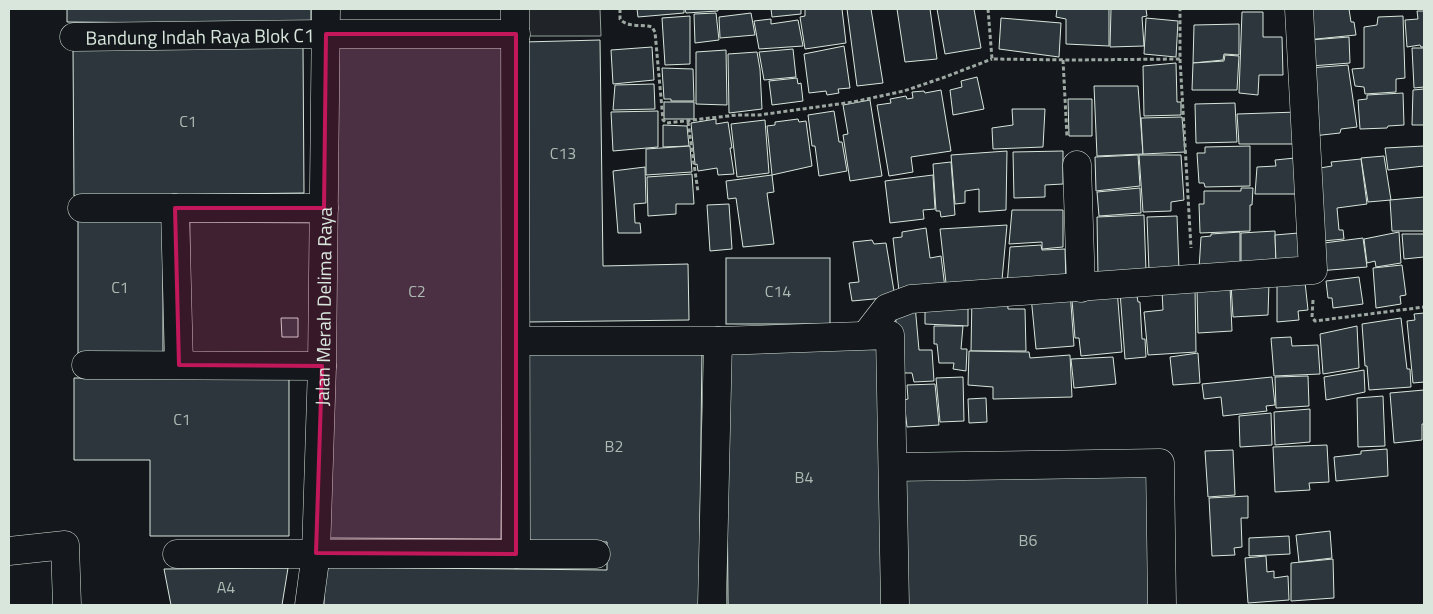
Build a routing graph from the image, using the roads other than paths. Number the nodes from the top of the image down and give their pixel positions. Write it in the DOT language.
graph roads {
  1 [pos="1299,9"];
  2 [pos="326,21"];
  3 [pos="515,22"];
  4 [pos="74,37"];
  5 [pos="1077,165"];
  6 [pos="82,208"];
  7 [pos="175,208"];
  8 [pos="324,208"];
  9 [pos="1081,288"];
  10 [pos="866,335"];
  11 [pos="516,341"];
  12 [pos="718,341"];
  13 [pos="86,365"];
  14 [pos="179,365"];
  15 [pos="322,366"];
  16 [pos="892,467"];
  17 [pos="9,551"];
  18 [pos="316,553"];
  19 [pos="177,554"];
  20 [pos="516,554"];
  21 [pos="596,554"];
  22 [pos="67,605"];
  23 [pos="309,605"];
  24 [pos="712,605"];
  25 [pos="895,605"];
  26 [pos="1162,605"];
  1 -- 9 [label="street"];
  2 -- 3 [label="street, Bandung Indah Raya Blok C1"];
  2 -- 4 [label="street, Bandung Indah Raya Blok C1"];
  2 -- 8 [label="street, Jalan Merah Delima Raya"];
  3 -- 11 [label="street"];
  5 -- 9 [label="street"];
  6 -- 7 [label="street"];
  7 -- 8 [label="street"];
  7 -- 14 [label="street"];
  8 -- 15 [label="street, Jalan Merah Delima Raya"];
  9 -- 10 [label="street"];
  10 -- 12 [label="street"];
  10 -- 16 [label="street"];
  11 -- 12 [label="street"];
  11 -- 20 [label="street"];
  12 -- 24 [label="street"];
  13 -- 14 [label="street"];
  14 -- 15 [label="street"];
  15 -- 18 [label="street, Jalan Merah Delima Raya"];
  16 -- 25 [label="street"];
  16 -- 26 [label="street"];
  17 -- 22 [label="street"];
  18 -- 19 [label="street"];
  18 -- 20 [label="street"];
  18 -- 23 [label="street, Jalan Merah Delima Raya"];
  20 -- 21 [label="street"];
}
